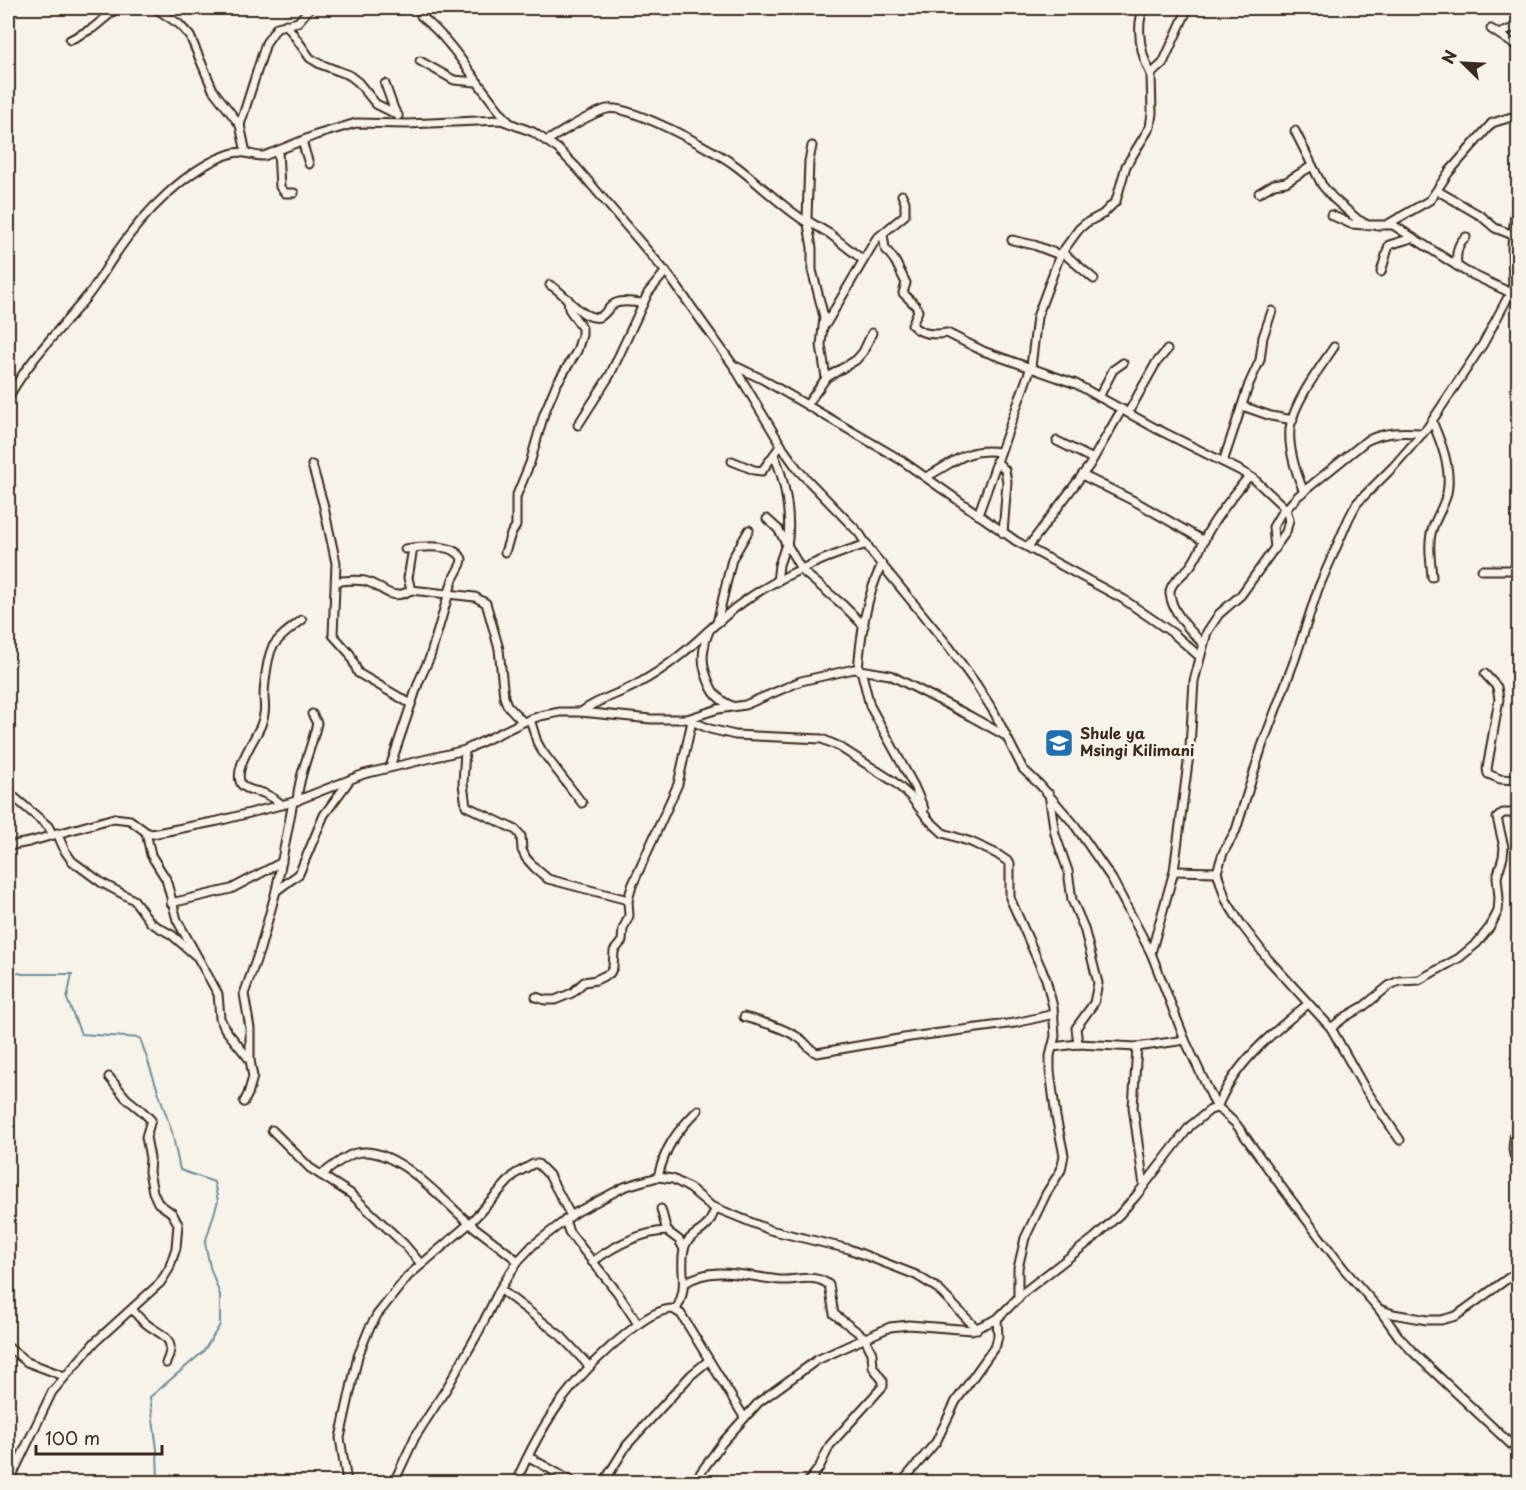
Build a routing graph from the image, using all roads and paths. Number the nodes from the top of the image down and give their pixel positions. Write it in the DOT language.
graph roads {
  1 [pos="117,8"];
  2 [pos="155,8"];
  3 [pos="309,8"];
  4 [pos="1143,8"];
  5 [pos="1188,8"];
  6 [pos="421,16"];
  7 [pos="286,24"];
  8 [pos="1518,26"];
  9 [pos="1491,28"];
  10 [pos="1499,34"];
  11 [pos="70,40"];
  12 [pos="1518,46"];
  13 [pos="420,61"];
  14 [pos="1151,74"];
  15 [pos="476,82"];
  16 [pos="385,84"];
  17 [pos="1518,115"];
  18 [pos="398,116"];
  19 [pos="510,123"];
  20 [pos="407,124"];
  21 [pos="240,125"];
  22 [pos="1295,131"];
  23 [pos="302,141"];
  24 [pos="546,141"];
  25 [pos="812,146"];
  26 [pos="278,151"];
  27 [pos="246,153"];
  28 [pos="309,165"];
  29 [pos="1311,166"];
  30 [pos="1518,180"];
  31 [pos="1438,191"];
  32 [pos="1260,193"];
  33 [pos="294,194"];
  34 [pos="902,195"];
  35 [pos="1331,216"];
  36 [pos="808,222"];
  37 [pos="1388,224"];
  38 [pos="1368,225"];
  39 [pos="883,234"];
  40 [pos="1513,235"];
  41 [pos="1466,237"];
  42 [pos="1412,238"];
  43 [pos="1012,240"];
  44 [pos="1061,254"];
  45 [pos="863,260"];
  46 [pos="1457,266"];
  47 [pos="666,271"];
  48 [pos="1381,272"];
  49 [pos="1094,279"];
  50 [pos="550,285"];
  51 [pos="1516,293"];
  52 [pos="568,299"];
  53 [pos="643,303"];
  54 [pos="1272,311"];
  55 [pos="824,326"];
  56 [pos="872,333"];
  57 [pos="1334,347"];
  58 [pos="1167,350"];
  59 [pos="1123,363"];
  60 [pos="733,365"];
  61 [pos="1031,367"];
  62 [pos="825,378"];
  63 [pos="1099,397"];
  64 [pos="8,398"];
  65 [pos="807,405"];
  66 [pos="1242,406"];
  67 [pos="1125,411"];
  68 [pos="1293,420"];
  69 [pos="1432,421"];
  70 [pos="578,425"];
  71 [pos="1423,433"];
  72 [pos="1057,441"];
  73 [pos="781,445"];
  74 [pos="999,452"];
  75 [pos="774,455"];
  76 [pos="1093,459"];
  77 [pos="732,461"];
  78 [pos="996,461"];
  79 [pos="1223,462"];
  80 [pos="312,465"];
  81 [pos="1082,475"];
  82 [pos="1249,476"];
  83 [pos="926,477"];
  84 [pos="1304,492"];
  85 [pos="1285,508"];
  86 [pos="978,515"];
  87 [pos="766,519"];
  88 [pos="749,530"];
  89 [pos="1003,533"];
  90 [pos="1204,541"];
  91 [pos="867,544"];
  92 [pos="786,545"];
  93 [pos="1028,547"];
  94 [pos="413,548"];
  95 [pos="405,549"];
  96 [pos="1275,549"];
  97 [pos="505,552"];
  98 [pos="882,564"];
  99 [pos="800,569"];
  100 [pos="1482,570"];
  101 [pos="1518,570"];
  102 [pos="1432,577"];
  103 [pos="336,582"];
  104 [pos="777,582"];
  105 [pos="411,590"];
  106 [pos="449,593"];
  107 [pos="302,620"];
  108 [pos="717,623"];
  109 [pos="864,626"];
  110 [pos="710,629"];
  111 [pos="1203,644"];
  112 [pos="1199,657"];
  113 [pos="860,670"];
  114 [pos="1485,674"];
  115 [pos="411,704"];
  116 [pos="734,707"];
  117 [pos="582,712"];
  118 [pos="312,714"];
  119 [pos="527,720"];
  120 [pos="689,720"];
  121 [pos="1004,735"];
  122 [pos="465,750"];
  123 [pos="390,767"];
  124 [pos="349,780"];
  125 [pos="1518,780"];
  126 [pos="8,792"];
  127 [pos="1049,794"];
  128 [pos="295,802"];
  129 [pos="582,803"];
  130 [pos="282,805"];
  131 [pos="1518,813"];
  132 [pos="929,820"];
  133 [pos="146,832"];
  134 [pos="55,834"];
  135 [pos="8,846"];
  136 [pos="282,862"];
  137 [pos="1174,871"];
  138 [pos="1217,872"];
  139 [pos="276,891"];
  140 [pos="628,900"];
  141 [pos="171,903"];
  142 [pos="1151,953"];
  143 [pos="199,958"];
  144 [pos="536,997"];
  145 [pos="1308,1004"];
  146 [pos="1054,1014"];
  147 [pos="744,1017"];
  148 [pos="1331,1028"];
  149 [pos="1185,1040"];
  150 [pos="1078,1044"];
  151 [pos="1052,1047"];
  152 [pos="1137,1047"];
  153 [pos="250,1060"];
  154 [pos="109,1077"];
  155 [pos="1518,1100"];
  156 [pos="243,1102"];
  157 [pos="1216,1108"];
  158 [pos="698,1110"];
  159 [pos="272,1130"];
  160 [pos="1400,1140"];
  161 [pos="1518,1162"];
  162 [pos="321,1175"];
  163 [pos="658,1177"];
  164 [pos="1144,1186"];
  165 [pos="716,1208"];
  166 [pos="661,1209"];
  167 [pos="568,1218"];
  168 [pos="470,1223"];
  169 [pos="667,1232"];
  170 [pos="684,1249"];
  171 [pos="518,1261"];
  172 [pos="592,1262"];
  173 [pos="421,1264"];
  174 [pos="1518,1271"];
  175 [pos="685,1284"];
  176 [pos="500,1289"];
  177 [pos="1018,1299"];
  178 [pos="1379,1309"];
  179 [pos="133,1310"];
  180 [pos="676,1310"];
  181 [pos="997,1319"];
  182 [pos="638,1324"];
  183 [pos="977,1329"];
  184 [pos="864,1337"];
  185 [pos="8,1347"];
  186 [pos="708,1361"];
  187 [pos="166,1363"];
  188 [pos="589,1366"];
  189 [pos="64,1376"];
  190 [pos="744,1417"];
  191 [pos="1518,1451"];
  192 [pos="529,1457"];
  193 [pos="9,1482"];
  194 [pos="347,1482"];
  195 [pos="394,1482"];
  196 [pos="516,1482"];
  197 [pos="573,1482"];
  198 [pos="604,1482"];
  199 [pos="694,1482"];
  200 [pos="808,1482"];
  201 [pos="902,1482"];
  1 -- 11 [label="street"];
  2 -- 21 [label="street"];
  3 -- 7 [label="street"];
  4 -- 14 [label="street"];
  5 -- 14 [label="street"];
  6 -- 15 [label="street"];
  7 -- 18 [label="street"];
  7 -- 21 [label="street"];
  8 -- 10 [label="street"];
  9 -- 10 [label="street"];
  10 -- 12 [label="street"];
  13 -- 15 [label="street"];
  14 -- 44 [label="street"];
  15 -- 19 [label="street"];
  16 -- 18 [label="street"];
  17 -- 31 [label="street"];
  18 -- 20 [label="street"];
  19 -- 20 [label="street"];
  19 -- 24 [label="street"];
  20 -- 23 [label="street"];
  21 -- 27 [label="street"];
  22 -- 29 [label="street"];
  23 -- 26 [label="street"];
  23 -- 28 [label="street"];
  24 -- 36 [label="street"];
  24 -- 47 [label="street"];
  25 -- 36 [label="street"];
  26 -- 27 [label="street"];
  26 -- 33 [label="street"];
  27 -- 64 [label="street"];
  29 -- 32 [label="street"];
  29 -- 38 [label="street"];
  30 -- 40 [label="street"];
  31 -- 37 [label="street"];
  31 -- 40 [label="street"];
  34 -- 39 [label="street"];
  35 -- 38 [label="street"];
  36 -- 45 [label="street"];
  36 -- 55 [label="street"];
  37 -- 38 [label="street"];
  37 -- 42 [label="street"];
  39 -- 45 [label="street"];
  39 -- 61 [label="street"];
  40 -- 51 [label="street"];
  41 -- 46 [label="street"];
  42 -- 46 [label="street"];
  42 -- 48 [label="street"];
  43 -- 44 [label="street"];
  44 -- 49 [label="street"];
  44 -- 61 [label="street"];
  45 -- 55 [label="street"];
  46 -- 51 [label="street"];
  47 -- 53 [label="street"];
  47 -- 60 [label="street"];
  50 -- 52 [label="street"];
  51 -- 69 [label="street"];
  52 -- 53 [label="street"];
  52 -- 97 [label="street"];
  53 -- 70 [label="street"];
  54 -- 66 [label="street"];
  55 -- 62 [label="street"];
  56 -- 62 [label="street"];
  57 -- 68 [label="street"];
  58 -- 67 [label="street"];
  59 -- 63 [label="street"];
  60 -- 65 [label="street"];
  60 -- 73 [label="street"];
  61 -- 63 [label="street"];
  61 -- 74 [label="street"];
  62 -- 65 [label="street"];
  63 -- 67 [label="street"];
  65 -- 83 [label="street"];
  66 -- 68 [label="street"];
  66 -- 79 [label="street"];
  67 -- 76 [label="street"];
  67 -- 79 [label="street"];
  68 -- 84 [label="street"];
  69 -- 71 [label="street"];
  69 -- 102 [label="street"];
  71 -- 84 [label="street"];
  71 -- 138 [label="street"];
  72 -- 76 [label="street"];
  73 -- 75 [label="street"];
  73 -- 91 [label="street"];
  74 -- 78 [label="street"];
  74 -- 83 [label="street"];
  75 -- 77 [label="street"];
  75 -- 92 [label="street"];
  76 -- 81 [label="street"];
  78 -- 86 [label="street"];
  78 -- 89 [label="street"];
  79 -- 82 [label="street"];
  80 -- 103 [label="street"];
  81 -- 90 [label="street"];
  81 -- 93 [label="street"];
  82 -- 85 [label="street"];
  82 -- 90 [label="street"];
  83 -- 86 [label="street"];
  84 -- 85 [label="street"];
  85 -- 96 [label="street"];
  85 -- 96 [label="street"];
  86 -- 89 [label="street"];
  87 -- 92 [label="street"];
  88 -- 108 [label="street"];
  89 -- 93 [label="street"];
  90 -- 111 [label="street"];
  91 -- 98 [label="street"];
  91 -- 99 [label="street"];
  92 -- 99 [label="street"];
  92 -- 104 [label="street"];
  93 -- 112 [label="street"];
  94 -- 95 [label="street"];
  94 -- 105 [label="street"];
  94 -- 106 [label="street"];
  96 -- 111 [label="street"];
  98 -- 109 [label="street"];
  98 -- 121 [label="street"];
  99 -- 104 [label="street"];
  99 -- 109 [label="street"];
  100 -- 101 [label="street"];
  103 -- 105 [label="street"];
  103 -- 115 [label="street"];
  104 -- 108 [label="street"];
  105 -- 106 [label="street"];
  106 -- 115 [label="street"];
  106 -- 119 [label="street"];
  107 -- 130 [label="street"];
  108 -- 110 [label="street"];
  109 -- 113 [label="street"];
  110 -- 116 [label="street"];
  110 -- 117 [label="street"];
  111 -- 112 [label="street"];
  112 -- 137 [label="street"];
  113 -- 116 [label="street"];
  113 -- 121 [label="street"];
  113 -- 132 [label="street"];
  114 -- 125 [label="street"];
  115 -- 123 [label="street"];
  116 -- 120 [label="street"];
  117 -- 119 [label="street"];
  117 -- 120 [label="street"];
  118 -- 128 [label="street"];
  119 -- 122 [label="street"];
  119 -- 129 [label="street"];
  120 -- 132 [label="street"];
  120 -- 140 [label="street"];
  121 -- 127 [label="street"];
  122 -- 123 [label="street"];
  122 -- 140 [label="street"];
  123 -- 124 [label="street"];
  124 -- 128 [label="street"];
  124 -- 139 [label="street"];
  126 -- 134 [label="street"];
  127 -- 142 [label="street"];
  127 -- 150 [label="street"];
  128 -- 130 [label="street"];
  128 -- 136 [label="street"];
  130 -- 133 [label="street"];
  131 -- 148 [label="street"];
  132 -- 146 [label="street"];
  133 -- 134 [label="street"];
  133 -- 141 [label="street"];
  134 -- 135 [label="street"];
  134 -- 143 [label="street"];
  136 -- 139 [label="street"];
  136 -- 141 [label="street"];
  137 -- 138 [label="street"];
  137 -- 142 [label="street"];
  138 -- 145 [label="street"];
  139 -- 153 [label="street"];
  140 -- 144 [label="street"];
  141 -- 143 [label="street"];
  142 -- 149 [label="street"];
  143 -- 153 [label="street"];
  145 -- 148 [label="street"];
  145 -- 157 [label="street"];
  146 -- 147 [label="street"];
  146 -- 151 [label="street"];
  148 -- 160 [label="street"];
  149 -- 152 [label="street"];
  149 -- 157 [label="street"];
  150 -- 151 [label="street"];
  150 -- 152 [label="street"];
  151 -- 177 [label="street"];
  152 -- 164 [label="street"];
  153 -- 156 [label="street"];
  154 -- 179 [label="street"];
  155 -- 161 [label="street"];
  157 -- 164 [label="street"];
  157 -- 178 [label="street"];
  158 -- 163 [label="street"];
  159 -- 162 [label="street"];
  162 -- 168 [label="street"];
  162 -- 173 [label="street"];
  163 -- 165 [label="street"];
  163 -- 167 [label="street"];
  164 -- 177 [label="street"];
  165 -- 170 [label="street"];
  165 -- 183 [label="street"];
  166 -- 169 [label="street"];
  167 -- 168 [label="street"];
  167 -- 171 [label="street"];
  167 -- 172 [label="street"];
  168 -- 171 [label="street"];
  168 -- 173 [label="street"];
  169 -- 170 [label="street"];
  169 -- 172 [label="street"];
  170 -- 175 [label="street"];
  171 -- 176 [label="street"];
  172 -- 182 [label="street"];
  173 -- 194 [label="street"];
  174 -- 178 [label="street"];
  175 -- 180 [label="street"];
  175 -- 184 [label="street"];
  176 -- 188 [label="street"];
  176 -- 195 [label="street"];
  177 -- 181 [label="street"];
  178 -- 191 [label="street"];
  179 -- 187 [label="street"];
  179 -- 189 [label="street"];
  180 -- 182 [label="street"];
  180 -- 186 [label="street"];
  181 -- 183 [label="street"];
  181 -- 201 [label="street"];
  182 -- 188 [label="street"];
  183 -- 184 [label="street"];
  184 -- 190 [label="street"];
  184 -- 200 [label="street"];
  185 -- 189 [label="street"];
  186 -- 190 [label="street"];
  186 -- 198 [label="street"];
  188 -- 192 [label="street"];
  189 -- 193 [label="street"];
  190 -- 199 [label="street"];
  192 -- 196 [label="street"];
  192 -- 197 [label="street"];
}
